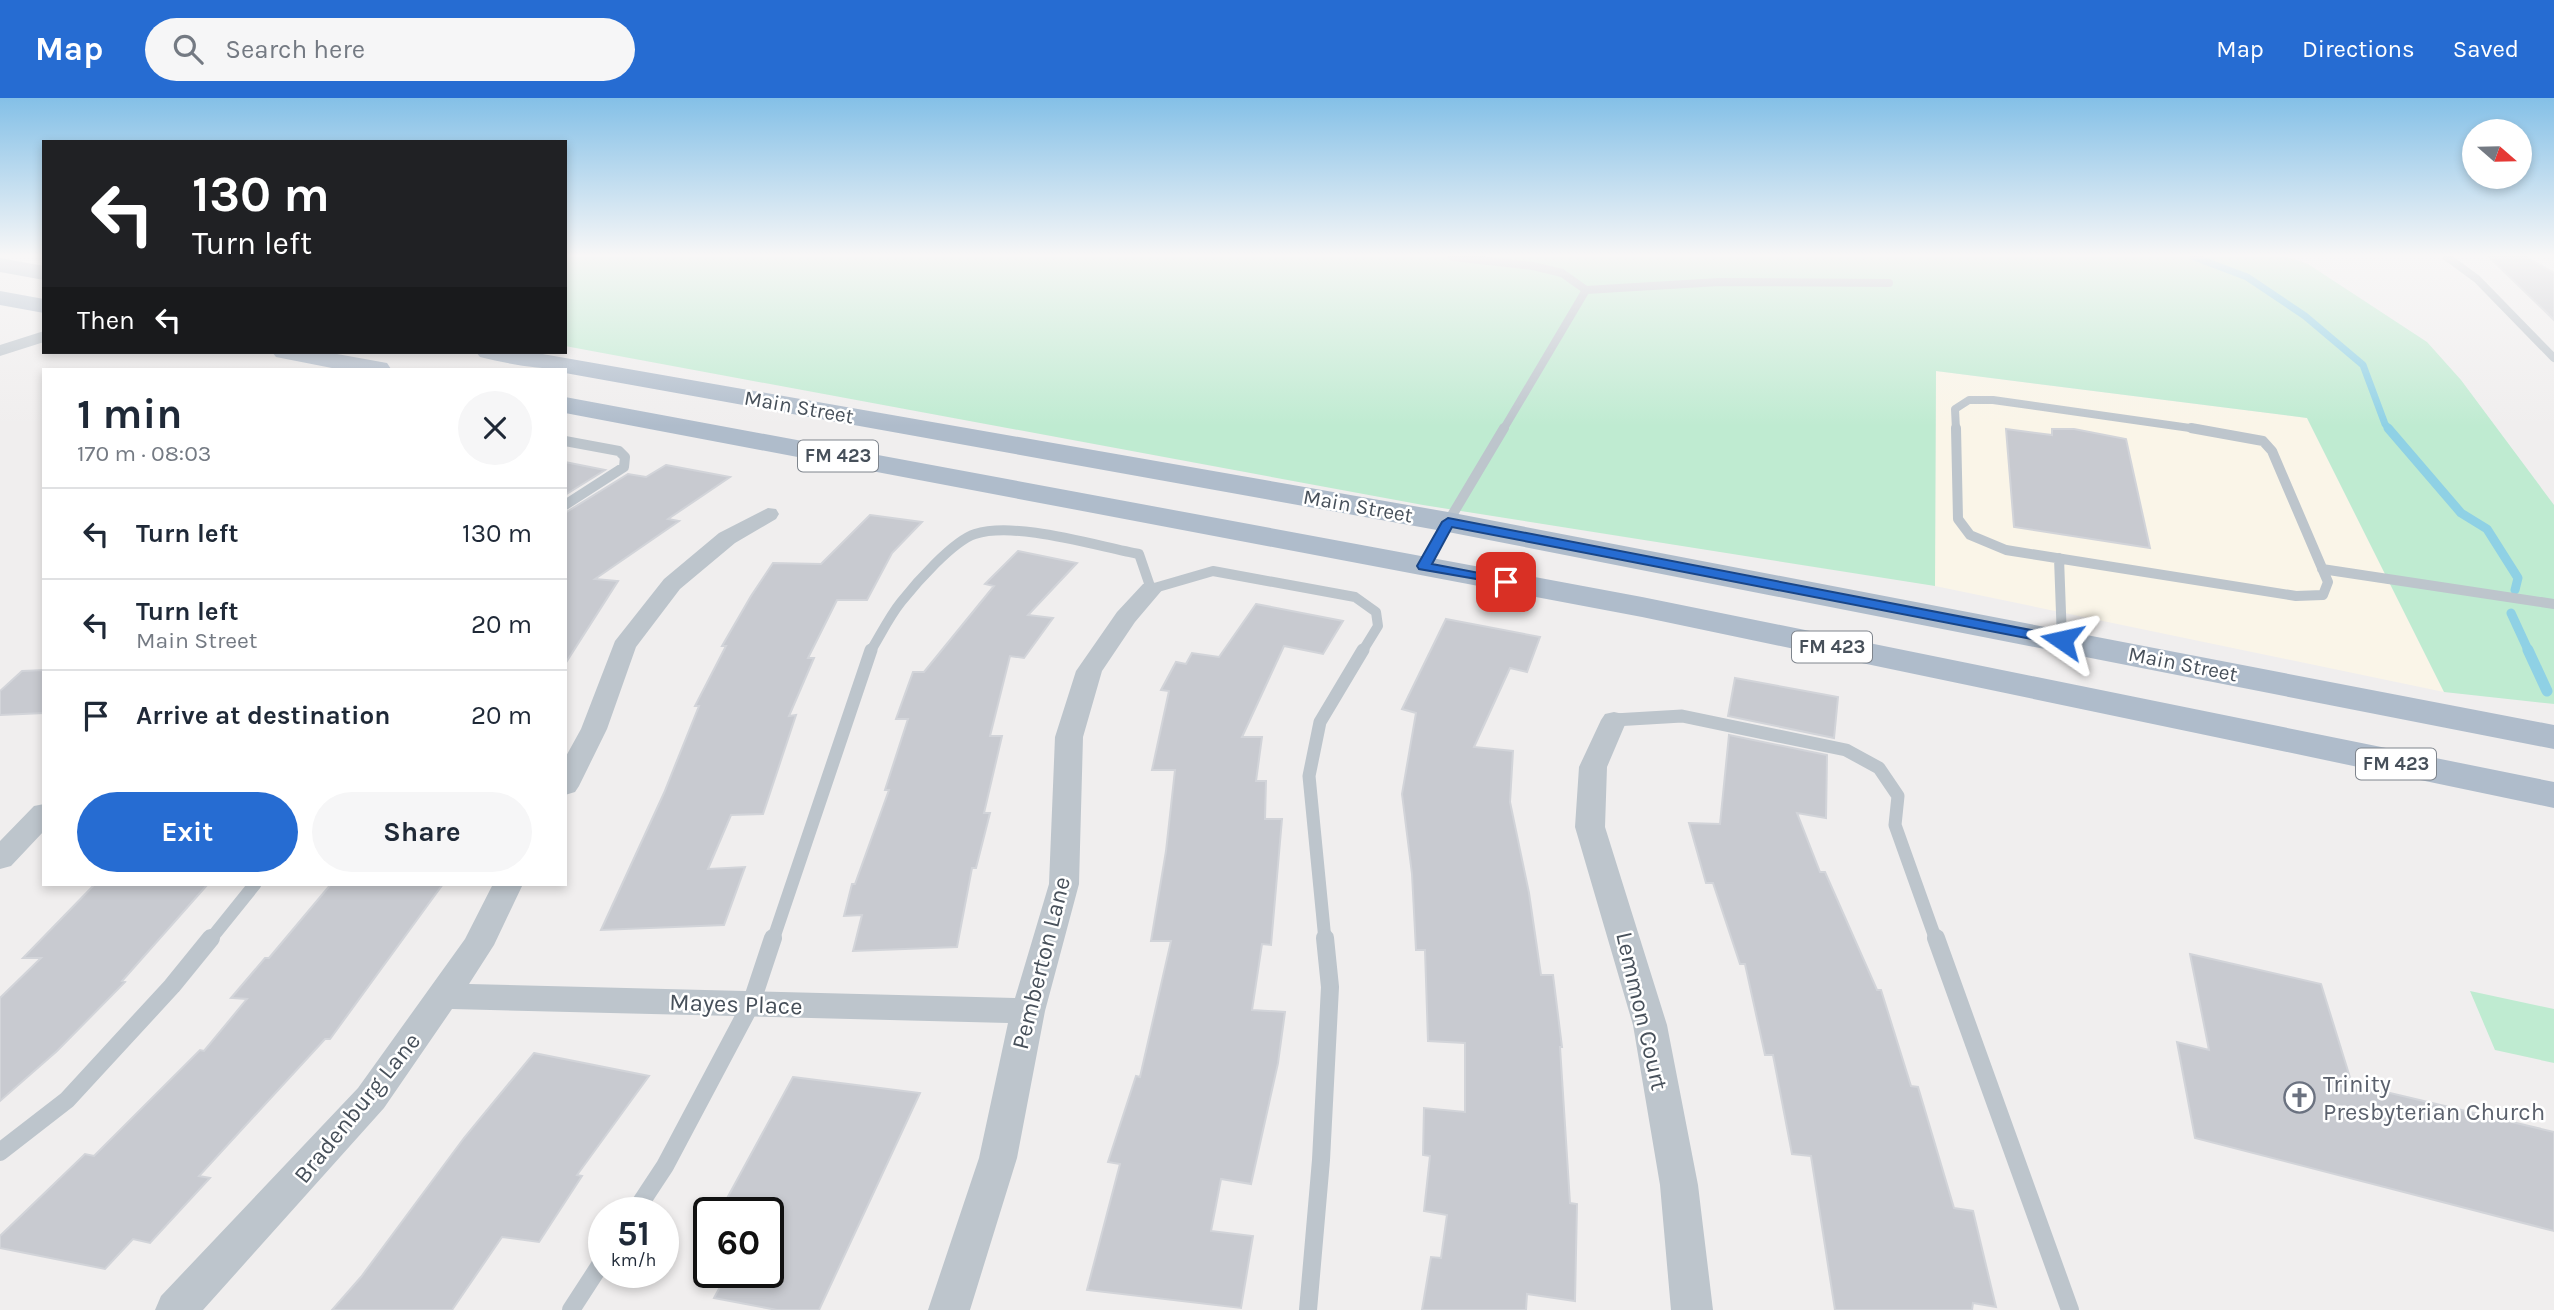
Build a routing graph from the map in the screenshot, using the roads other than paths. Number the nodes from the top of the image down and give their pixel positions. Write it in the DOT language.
graph roads {
  1 [pos="1572,314"];
  2 [pos="2511,314"];
  3 [pos="42,337"];
  4 [pos="0,351"];
  5 [pos="296,354"];
  6 [pos="500,354"];
  7 [pos="2554,358"];
  8 [pos="373,368"];
  9 [pos="567,405"];
  10 [pos="567,441"];
  11 [pos="567,504"];
  12 [pos="768,514"];
  13 [pos="1448,522"];
  14 [pos="2059,558"];
  15 [pos="1424,566"];
  16 [pos="2322,569"];
  17 [pos="1151,589"];
  18 [pos="2554,604"];
  19 [pos="2062,640"];
  20 [pos="1614,720"];
  21 [pos="2554,737"];
  22 [pos="569,774"];
  23 [pos="2554,795"];
  24 [pos="42,815"];
  25 [pos="0,859"];
  26 [pos="253,886"];
  27 [pos="507,886"];
  28 [pos="444,996"];
  29 [pos="751,1004"];
  30 [pos="1028,1012"];
  31 [pos="0,1152"];
  32 [pos="645,1197"];
  33 [pos="588,1283"];
  34 [pos="176,1310"];
  35 [pos="570,1310"];
  36 [pos="949,1310"];
  37 [pos="1308,1310"];
  38 [pos="1692,1310"];
  39 [pos="2070,1310"];
  1 -- 13 [label="lane"];
  2 -- 7 [label="lane"];
  3 -- 4 [label="street"];
  5 -- 8 [label="main road"];
  6 -- 13 [label="main road, Main Street / FM 423"];
  9 -- 15 [label="main road, Main Street / FM 423"];
  10 -- 11 [label="lane"];
  12 -- 22 [label="street"];
  13 -- 15 [label="main road"];
  13 -- 19 [label="main road, Main Street / FM 423"];
  14 -- 16 [label="lane"];
  14 -- 16 [label="lane"];
  14 -- 19 [label="lane"];
  15 -- 23 [label="main road, Main Street / FM 423"];
  16 -- 18 [label="lane"];
  17 -- 29 [label="lane"];
  17 -- 30 [label="street, Pemberton Lane"];
  17 -- 37 [label="lane"];
  19 -- 21 [label="main road, Main Street / FM 423"];
  20 -- 38 [label="street, Lemmon Court"];
  20 -- 39 [label="lane"];
  24 -- 25 [label="street"];
  26 -- 31 [label="lane"];
  27 -- 28 [label="street, Bradenburg Lane"];
  28 -- 29 [label="street, Mayes Place"];
  28 -- 34 [label="street, Bradenburg Lane"];
  29 -- 30 [label="street, Mayes Place"];
  29 -- 32 [label="lane"];
  30 -- 36 [label="street, Pemberton Lane"];
  33 -- 35 [label="lane"];
}
